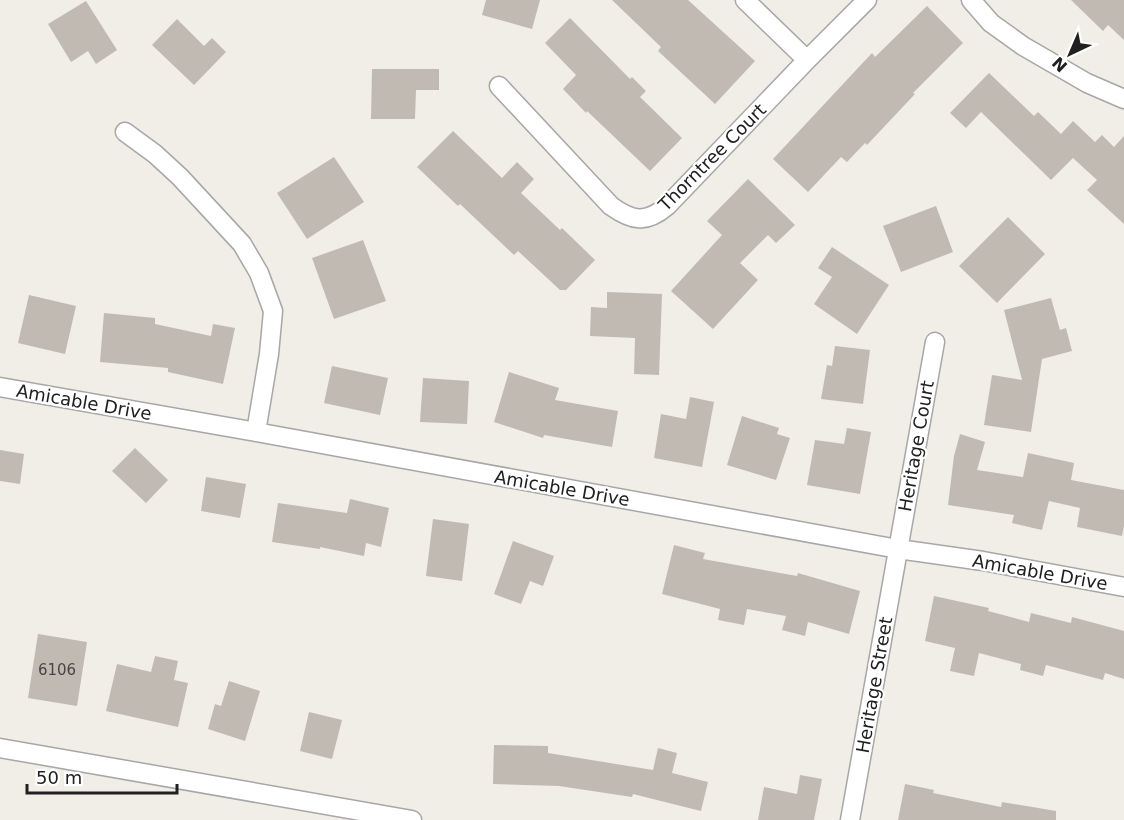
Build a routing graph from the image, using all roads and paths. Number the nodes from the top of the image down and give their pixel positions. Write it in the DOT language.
graph roads {
  1 [pos="745,0"];
  2 [pos="867,0"];
  3 [pos="971,0"];
  4 [pos="807,60"];
  5 [pos="499,86"];
  6 [pos="1124,99"];
  7 [pos="125,132"];
  8 [pos="935,342"];
  9 [pos="0,387"];
  10 [pos="256,432"];
  11 [pos="898,549"];
  12 [pos="1124,587"];
  13 [pos="0,747"];
  14 [pos="412,820"];
  15 [pos="850,820"];
  1 -- 4 [label="street"];
  2 -- 4 [label="street, Thorntree Court"];
  3 -- 6 [label="street"];
  4 -- 5 [label="street, Thorntree Court"];
  7 -- 10 [label="street"];
  8 -- 11 [label="street, Heritage Court"];
  9 -- 10 [label="street, Amicable Drive"];
  10 -- 11 [label="street, Amicable Drive"];
  11 -- 12 [label="street, Amicable Drive"];
  11 -- 15 [label="street, Heritage Street"];
  13 -- 14 [label="street"];
}
